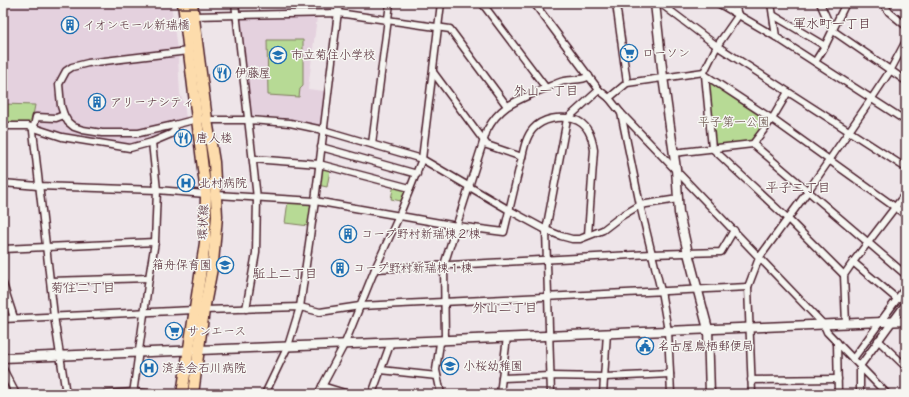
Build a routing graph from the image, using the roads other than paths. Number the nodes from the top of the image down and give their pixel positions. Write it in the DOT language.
graph roads {
  1 [pos="183,3"];
  2 [pos="192,3"];
  3 [pos="235,3"];
  4 [pos="339,3"];
  5 [pos="390,3"];
  6 [pos="441,3"];
  7 [pos="482,3"];
  8 [pos="534,3"];
  9 [pos="616,3"];
  10 [pos="654,3"];
  11 [pos="660,3"];
  12 [pos="718,3"];
  13 [pos="735,3"];
  14 [pos="772,3"];
  15 [pos="820,3"];
  16 [pos="846,3"];
  17 [pos="882,3"];
  18 [pos="338,13"];
  19 [pos="773,15"];
  20 [pos="194,16"];
  21 [pos="237,16"];
  22 [pos="738,16"];
  23 [pos="388,20"];
  24 [pos="906,26"];
  25 [pos="438,28"];
  26 [pos="832,30"];
  27 [pos="776,37"];
  28 [pos="906,41"];
  29 [pos="717,46"];
  30 [pos="825,46"];
  31 [pos="188,50"];
  32 [pos="815,62"];
  33 [pos="890,71"];
  34 [pos="433,72"];
  35 [pos="704,73"];
  36 [pos="589,76"];
  37 [pos="663,77"];
  38 [pos="906,81"];
  39 [pos="627,83"];
  40 [pos="546,88"];
  41 [pos="599,90"];
  42 [pos="788,92"];
  43 [pos="609,98"];
  44 [pos="872,98"];
  45 [pos="507,106"];
  46 [pos="622,113"];
  47 [pos="64,115"];
  48 [pos="197,119"];
  49 [pos="567,119"];
  50 [pos="772,119"];
  51 [pos="207,120"];
  52 [pos="248,120"];
  53 [pos="906,122"];
  54 [pos="3,126"];
  55 [pos="174,126"];
  56 [pos="33,127"];
  57 [pos="323,130"];
  58 [pos="849,131"];
  59 [pos="152,142"];
  60 [pos="484,142"];
  61 [pos="372,144"];
  62 [pos="753,144"];
  63 [pos="321,147"];
  64 [pos="712,148"];
  65 [pos="673,153"];
  66 [pos="522,157"];
  67 [pos="253,158"];
  68 [pos="422,159"];
  69 [pos="828,160"];
  70 [pos="319,164"];
  71 [pos="906,168"];
  72 [pos="676,169"];
  73 [pos="416,174"];
  74 [pos="3,183"];
  75 [pos="38,186"];
  76 [pos="469,186"];
  77 [pos="410,188"];
  78 [pos="157,190"];
  79 [pos="808,191"];
  80 [pos="906,193"];
  81 [pos="206,194"];
  82 [pos="216,194"];
  83 [pos="257,198"];
  84 [pos="678,199"];
  85 [pos="315,201"];
  86 [pos="640,205"];
  87 [pos="895,208"];
  88 [pos="509,210"];
  89 [pos="906,215"];
  90 [pos="399,216"];
  91 [pos="787,218"];
  92 [pos="457,226"];
  93 [pos="546,230"];
  94 [pos="734,230"];
  95 [pos="588,235"];
  96 [pos="155,242"];
  97 [pos="867,242"];
  98 [pos="47,247"];
  99 [pos="3,249"];
  100 [pos="688,253"];
  101 [pos="651,254"];
  102 [pos="759,258"];
  103 [pos="547,260"];
  104 [pos="853,262"];
  105 [pos="444,265"];
  106 [pos="375,269"];
  107 [pos="844,275"];
  108 [pos="906,276"];
  109 [pos="149,278"];
  110 [pos="51,281"];
  111 [pos="3,284"];
  112 [pos="748,287"];
  113 [pos="906,287"];
  114 [pos="699,289"];
  115 [pos="661,291"];
  116 [pos="548,297"];
  117 [pos="897,299"];
  118 [pos="444,302"];
  119 [pos="906,303"];
  120 [pos="360,306"];
  121 [pos="300,307"];
  122 [pos="246,309"];
  123 [pos="199,310"];
  124 [pos="144,312"];
  125 [pos="54,316"];
  126 [pos="14,318"];
  127 [pos="3,319"];
  128 [pos="906,321"];
  129 [pos="892,322"];
  130 [pos="880,323"];
  131 [pos="846,324"];
  132 [pos="824,325"];
  133 [pos="708,329"];
  134 [pos="750,329"];
  135 [pos="668,331"];
  136 [pos="607,333"];
  137 [pos="549,336"];
  138 [pos="507,337"];
  139 [pos="445,340"];
  140 [pos="878,340"];
  141 [pos="391,342"];
  142 [pos="837,342"];
  143 [pos="345,343"];
  144 [pos="288,346"];
  145 [pos="194,349"];
  146 [pos="139,352"];
  147 [pos="61,355"];
  148 [pos="3,358"];
  149 [pos="853,358"];
  150 [pos="860,366"];
  151 [pos="906,367"];
  152 [pos="3,369"];
  153 [pos="381,370"];
  154 [pos="670,374"];
  155 [pos="437,376"];
  156 [pos="550,376"];
  157 [pos="604,377"];
  158 [pos="502,378"];
  159 [pos="838,379"];
  160 [pos="751,380"];
  161 [pos="322,386"];
  162 [pos="133,393"];
  163 [pos="16,394"];
  164 [pos="66,394"];
  165 [pos="104,394"];
  166 [pos="155,394"];
  167 [pos="182,394"];
  168 [pos="193,394"];
  169 [pos="265,394"];
  170 [pos="318,394"];
  171 [pos="348,394"];
  172 [pos="372,394"];
  173 [pos="441,394"];
  174 [pos="500,394"];
  175 [pos="551,394"];
  176 [pos="603,394"];
  177 [pos="671,394"];
  178 [pos="710,394"];
  179 [pos="752,394"];
  180 [pos="838,394"];
  181 [pos="860,394"];
  182 [pos="887,394"];
  1 -- 31 [label="main road, 環状線"];
  2 -- 20 [label="main road, 環状線"];
  3 -- 21 [label="street"];
  4 -- 18 [label="street"];
  5 -- 23 [label="street"];
  6 -- 25 [label="street"];
  7 -- 40 [label="street"];
  8 -- 36 [label="street"];
  9 -- 39 [label="street"];
  10 -- 37 [label="street"];
  11 -- 29 [label="street"];
  12 -- 22 [label="street"];
  13 -- 22 [label="street"];
  14 -- 19 [label="street"];
  15 -- 26 [label="street"];
  16 -- 26 [label="street"];
  17 -- 24 [label="street"];
  18 -- 21 [label="street"];
  18 -- 23 [label="street"];
  18 -- 57 [label="street"];
  19 -- 27 [label="street"];
  19 -- 30 [label="street"];
  20 -- 21 [label="street"];
  20 -- 51 [label="main road, 環状線"];
  21 -- 52 [label="street"];
  22 -- 27 [label="street"];
  22 -- 29 [label="street"];
  23 -- 25 [label="street"];
  23 -- 61 [label="street"];
  25 -- 34 [label="street"];
  25 -- 45 [label="street"];
  26 -- 30 [label="street"];
  26 -- 33 [label="street"];
  27 -- 32 [label="street"];
  28 -- 33 [label="street"];
  29 -- 35 [label="street"];
  29 -- 42 [label="street"];
  30 -- 32 [label="street"];
  31 -- 47 [label="street"];
  31 -- 48 [label="main road, 環状線"];
  32 -- 44 [label="street"];
  33 -- 38 [label="street"];
  33 -- 44 [label="street"];
  34 -- 60 [label="street"];
  34 -- 68 [label="street"];
  35 -- 37 [label="street"];
  35 -- 50 [label="street"];
  35 -- 64 [label="street"];
  36 -- 40 [label="street"];
  36 -- 41 [label="street"];
  37 -- 39 [label="street"];
  37 -- 65 [label="street"];
  39 -- 43 [label="street"];
  40 -- 45 [label="street"];
  41 -- 43 [label="street"];
  41 -- 49 [label="street"];
  42 -- 50 [label="street"];
  42 -- 58 [label="street"];
  43 -- 46 [label="street"];
  44 -- 53 [label="street"];
  44 -- 58 [label="street"];
  45 -- 60 [label="street"];
  46 -- 72 [label="street"];
  46 -- 86 [label="street"];
  47 -- 55 [label="street"];
  47 -- 56 [label="street"];
  48 -- 51 [label="street"];
  48 -- 55 [label="street"];
  48 -- 81 [label="main road, 環状線"];
  49 -- 66 [label="street"];
  49 -- 93 [label="street"];
  49 -- 95 [label="street"];
  50 -- 62 [label="street"];
  50 -- 69 [label="street"];
  51 -- 52 [label="street"];
  51 -- 82 [label="main road, 環状線"];
  52 -- 57 [label="street"];
  52 -- 67 [label="street"];
  54 -- 56 [label="street"];
  55 -- 59 [label="street"];
  56 -- 59 [label="street"];
  56 -- 75 [label="street"];
  57 -- 61 [label="street"];
  57 -- 63 [label="street"];
  58 -- 69 [label="street"];
  58 -- 71 [label="street"];
  59 -- 78 [label="street"];
  60 -- 66 [label="street"];
  60 -- 76 [label="street"];
  61 -- 68 [label="street"];
  62 -- 64 [label="street"];
  62 -- 79 [label="street"];
  63 -- 70 [label="street"];
  63 -- 73 [label="street"];
  64 -- 65 [label="street"];
  64 -- 91 [label="street"];
  65 -- 72 [label="street"];
  66 -- 88 [label="street"];
  67 -- 70 [label="street"];
  67 -- 83 [label="street"];
  68 -- 73 [label="street"];
  68 -- 76 [label="street"];
  69 -- 79 [label="street"];
  69 -- 87 [label="street"];
  70 -- 77 [label="street"];
  70 -- 85 [label="street"];
  72 -- 84 [label="street"];
  72 -- 94 [label="street"];
  73 -- 77 [label="street"];
  74 -- 75 [label="street"];
  75 -- 78 [label="street"];
  75 -- 98 [label="street"];
  76 -- 88 [label="street"];
  76 -- 92 [label="street"];
  77 -- 90 [label="street"];
  78 -- 81 [label="street"];
  78 -- 96 [label="street"];
  79 -- 91 [label="street"];
  79 -- 97 [label="street"];
  80 -- 87 [label="street"];
  81 -- 123 [label="main road, 環状線"];
  82 -- 83 [label="street"];
  82 -- 123 [label="main road, 環状線"];
  83 -- 85 [label="street"];
  83 -- 122 [label="street"];
  84 -- 86 [label="street"];
  84 -- 100 [label="street"];
  85 -- 90 [label="street"];
  85 -- 121 [label="street"];
  86 -- 95 [label="street"];
  86 -- 101 [label="street"];
  87 -- 89 [label="street"];
  87 -- 97 [label="street"];
  88 -- 92 [label="street"];
  88 -- 93 [label="street"];
  90 -- 92 [label="street"];
  90 -- 106 [label="street"];
  91 -- 102 [label="street"];
  91 -- 107 [label="street"];
  92 -- 105 [label="street"];
  93 -- 95 [label="street"];
  93 -- 103 [label="street"];
  94 -- 100 [label="street"];
  94 -- 102 [label="street"];
  96 -- 98 [label="street"];
  96 -- 109 [label="street"];
  97 -- 104 [label="street"];
  97 -- 108 [label="street"];
  98 -- 99 [label="street"];
  98 -- 110 [label="street"];
  100 -- 101 [label="street"];
  100 -- 114 [label="street"];
  101 -- 103 [label="street"];
  101 -- 115 [label="street"];
  102 -- 112 [label="street"];
  102 -- 132 [label="street"];
  103 -- 105 [label="street"];
  103 -- 116 [label="street"];
  104 -- 107 [label="street"];
  104 -- 117 [label="street"];
  105 -- 106 [label="street"];
  105 -- 118 [label="street"];
  106 -- 120 [label="street"];
  107 -- 131 [label="street"];
  109 -- 110 [label="street"];
  109 -- 124 [label="street"];
  110 -- 125 [label="street"];
  111 -- 126 [label="street"];
  112 -- 114 [label="street"];
  112 -- 134 [label="street"];
  113 -- 117 [label="street"];
  114 -- 115 [label="street"];
  114 -- 133 [label="street"];
  115 -- 116 [label="street"];
  115 -- 135 [label="street"];
  116 -- 118 [label="street"];
  116 -- 137 [label="street"];
  117 -- 130 [label="street"];
  118 -- 120 [label="street"];
  118 -- 139 [label="street"];
  119 -- 129 [label="street"];
  120 -- 121 [label="street"];
  120 -- 143 [label="street"];
  121 -- 122 [label="street"];
  121 -- 144 [label="street"];
  122 -- 123 [label="street"];
  123 -- 124 [label="street"];
  123 -- 145 [label="main road, 環状線"];
  124 -- 125 [label="street"];
  124 -- 146 [label="street"];
  125 -- 126 [label="street"];
  125 -- 147 [label="street"];
  126 -- 127 [label="street"];
  128 -- 129 [label="street"];
  129 -- 130 [label="street"];
  129 -- 140 [label="street"];
  130 -- 131 [label="street"];
  130 -- 149 [label="street"];
  131 -- 132 [label="street"];
  132 -- 134 [label="street"];
  132 -- 142 [label="street"];
  133 -- 134 [label="street"];
  133 -- 135 [label="street"];
  133 -- 178 [label="street"];
  134 -- 160 [label="street"];
  135 -- 136 [label="street"];
  135 -- 154 [label="street"];
  136 -- 137 [label="street"];
  136 -- 157 [label="street"];
  137 -- 138 [label="street"];
  137 -- 156 [label="street"];
  138 -- 139 [label="street"];
  138 -- 158 [label="street"];
  139 -- 141 [label="street"];
  139 -- 155 [label="street"];
  140 -- 150 [label="street"];
  140 -- 151 [label="street"];
  141 -- 143 [label="street"];
  141 -- 153 [label="street"];
  142 -- 149 [label="street"];
  142 -- 159 [label="street"];
  143 -- 144 [label="street"];
  143 -- 161 [label="street"];
  144 -- 145 [label="street"];
  144 -- 169 [label="street"];
  145 -- 146 [label="street"];
  145 -- 167 [label="main road, 環状線"];
  145 -- 168 [label="main road, 環状線"];
  146 -- 147 [label="street"];
  146 -- 162 [label="street"];
  147 -- 148 [label="street"];
  147 -- 164 [label="street"];
  149 -- 150 [label="street"];
  150 -- 181 [label="street"];
  150 -- 182 [label="street"];
  152 -- 163 [label="street"];
  153 -- 155 [label="street"];
  153 -- 172 [label="street"];
  154 -- 157 [label="street"];
  154 -- 177 [label="street"];
  155 -- 173 [label="street"];
  156 -- 157 [label="street"];
  156 -- 158 [label="street"];
  156 -- 175 [label="street"];
  157 -- 176 [label="street"];
  158 -- 174 [label="street"];
  159 -- 160 [label="street"];
  159 -- 180 [label="street"];
  160 -- 179 [label="street"];
  161 -- 170 [label="street"];
  161 -- 171 [label="street"];
  162 -- 165 [label="street"];
  162 -- 166 [label="street"];
}
